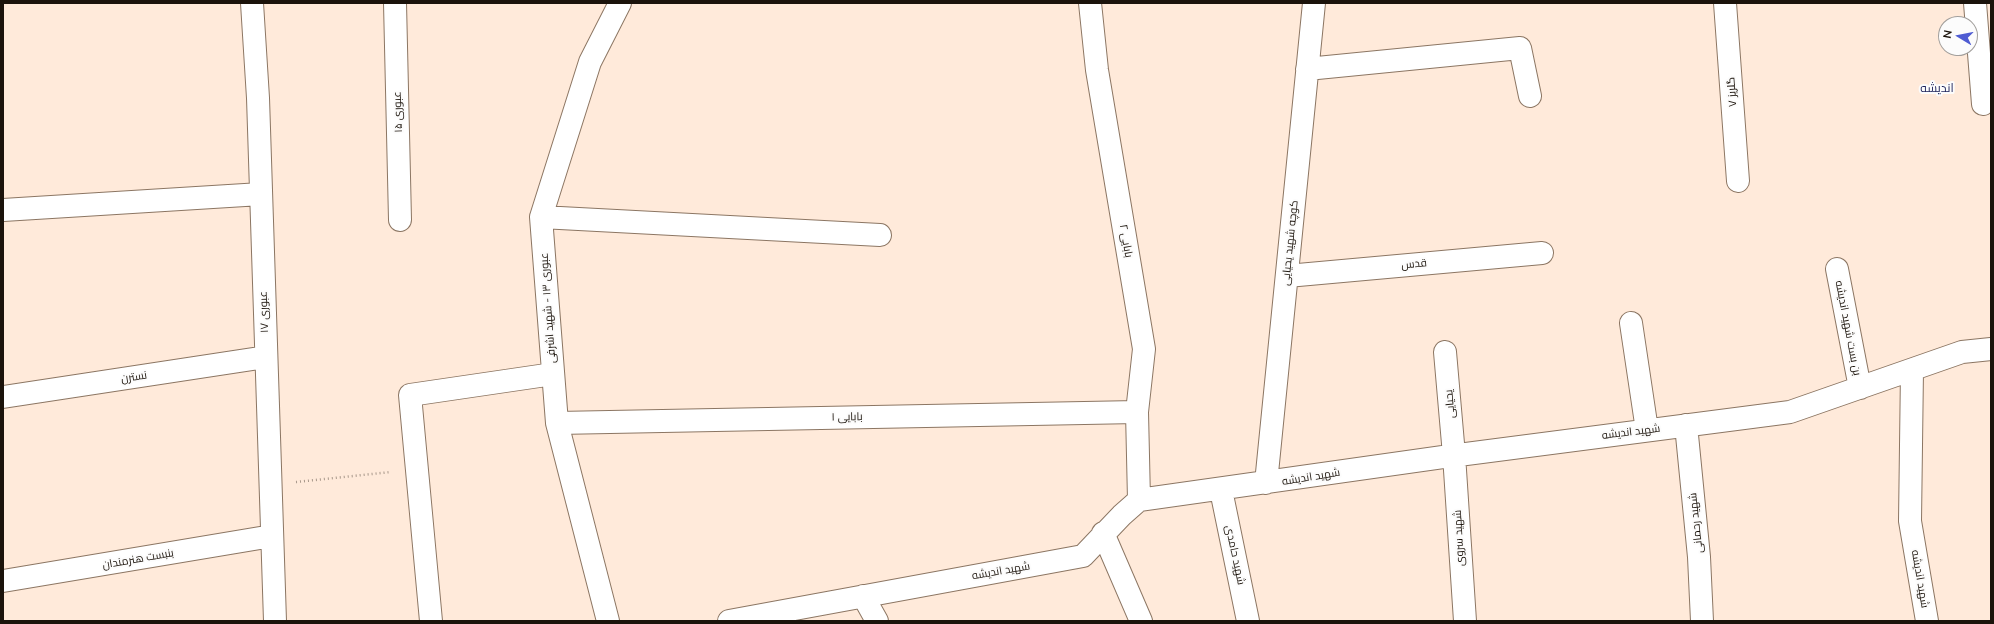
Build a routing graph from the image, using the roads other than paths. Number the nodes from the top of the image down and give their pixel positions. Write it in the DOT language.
graph roads {
  1 [pos="252,3"];
  2 [pos="395,3"];
  3 [pos="620,3"];
  4 [pos="1090,3"];
  5 [pos="1314,3"];
  6 [pos="1725,3"];
  7 [pos="1976,3"];
  8 [pos="1307,69"];
  9 [pos="1530,96"];
  10 [pos="1983,104"];
  11 [pos="1738,181"];
  12 [pos="261,194"];
  13 [pos="3,210"];
  14 [pos="541,217"];
  15 [pos="400,220"];
  16 [pos="880,235"];
  17 [pos="1542,253"];
  18 [pos="1837,269"];
  19 [pos="1287,276"];
  20 [pos="1632,323"];
  21 [pos="1991,349"];
  22 [pos="1445,352"];
  23 [pos="266,357"];
  24 [pos="1912,370"];
  25 [pos="553,374"];
  26 [pos="1860,388"];
  27 [pos="3,397"];
  28 [pos="1137,412"];
  29 [pos="557,423"];
  30 [pos="1686,426"];
  31 [pos="1647,430"];
  32 [pos="1454,455"];
  33 [pos="1266,483"];
  34 [pos="1221,490"];
  35 [pos="1139,500"];
  36 [pos="1103,533"];
  37 [pos="272,536"];
  38 [pos="3,581"];
  39 [pos="863,596"];
  40 [pos="275,621"];
  41 [pos="431,621"];
  42 [pos="608,621"];
  43 [pos="728,621"];
  44 [pos="877,621"];
  45 [pos="1141,621"];
  46 [pos="1248,621"];
  47 [pos="1464,621"];
  48 [pos="1702,621"];
  49 [pos="1927,621"];
  1 -- 12 [label="street, عبوری ۱۷"];
  2 -- 15 [label="street, عبوری ۱۵"];
  3 -- 14 [label="street, عبوری ۱۳ - شهید اشرفی"];
  4 -- 28 [label="street, بابایی ۲"];
  5 -- 8 [label="street, کوچه شهید یحیایی"];
  6 -- 11 [label="street, گلریز ۷"];
  7 -- 10 [label="street"];
  8 -- 9 [label="street"];
  8 -- 19 [label="street, کوچه شهید یحیایی"];
  12 -- 13 [label="street"];
  12 -- 23 [label="street, عبوری ۱۷"];
  14 -- 16 [label="street"];
  14 -- 25 [label="street, عبوری ۱۳ - شهید اشرفی"];
  17 -- 19 [label="street, قدس"];
  18 -- 26 [label="street, بن بست شهید اندیشه"];
  19 -- 33 [label="street, کوچه شهید یحیایی"];
  20 -- 31 [label="street"];
  21 -- 24 [label="street, شهید اندیشه"];
  22 -- 32 [label="street, یحیایی"];
  23 -- 27 [label="street, نسترن"];
  23 -- 37 [label="street, عبوری ۱۷"];
  24 -- 26 [label="street, شهید اندیشه"];
  24 -- 49 [label="street, شهید اندیشه"];
  25 -- 29 [label="street, عبوری ۱۳ - شهید اشرفی"];
  25 -- 41 [label="street"];
  26 -- 30 [label="street, شهید اندیشه"];
  28 -- 29 [label="street, بابایی ۱"];
  28 -- 35 [label="street, بابایی ۲"];
  29 -- 42 [label="street, عبوری ۱۳ - شهید اشرفی"];
  30 -- 31 [label="street, شهید اندیشه"];
  30 -- 48 [label="street, شهید رحمانی"];
  31 -- 32 [label="street, شهید اندیشه"];
  32 -- 33 [label="street, شهید اندیشه"];
  32 -- 47 [label="street, شهید سروی"];
  33 -- 34 [label="street, شهید اندیشه"];
  34 -- 35 [label="street, شهید اندیشه"];
  34 -- 46 [label="street, شهید حامدی"];
  35 -- 36 [label="street, شهید اندیشه"];
  36 -- 39 [label="street, شهید اندیشه"];
  36 -- 45 [label="street"];
  37 -- 38 [label="street, بنبست هنرمندان"];
  37 -- 40 [label="street, عبوری ۱۷"];
  39 -- 43 [label="street, شهید اندیشه"];
  39 -- 44 [label="street"];
}
